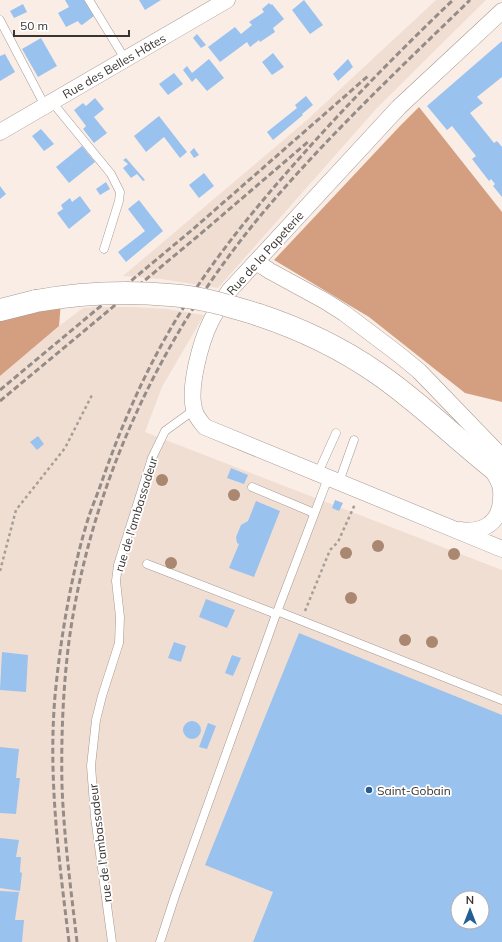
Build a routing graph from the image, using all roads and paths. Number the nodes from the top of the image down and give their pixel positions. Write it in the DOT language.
graph roads {
  1 [pos="89,0"];
  2 [pos="227,0"];
  3 [pos="502,11"];
  4 [pos="0,20"];
  5 [pos="125,60"];
  6 [pos="48,104"];
  7 [pos="0,132"];
  8 [pos="104,248"];
  9 [pos="256,262"];
  10 [pos="0,310"];
  11 [pos="92,395"];
  12 [pos="194,410"];
  13 [pos="336,433"];
  14 [pos="354,440"];
  15 [pos="499,469"];
  16 [pos="328,478"];
  17 [pos="252,487"];
  18 [pos="360,491"];
  19 [pos="314,513"];
  20 [pos="446,526"];
  21 [pos="502,549"];
  22 [pos="147,564"];
  23 [pos="0,571"];
  24 [pos="276,613"];
  25 [pos="301,621"];
  26 [pos="502,700"];
  27 [pos="112,942"];
  28 [pos="160,942"];
  1 -- 5 [label="lane"];
  2 -- 5 [label="street, Rue des Belles Hâtes"];
  3 -- 9 [label="street, Rue de la Papeterie"];
  4 -- 6 [label="lane"];
  5 -- 6 [label="street, Rue des Belles Hâtes"];
  6 -- 7 [label="street, Rue des Belles Hâtes"];
  6 -- 8 [label="lane"];
  9 -- 12 [label="street, Rue de la Papeterie"];
  9 -- 15 [label="street"];
  10 -- 15 [label="main road, bridge"];
  11 -- 23 [label="path"];
  12 -- 16 [label="street"];
  12 -- 27 [label="lane, rue de l'ambassadeur"];
  13 -- 16 [label="lane"];
  14 -- 16 [label="lane"];
  15 -- 20 [label="street"];
  16 -- 18 [label="street"];
  16 -- 19 [label="lane"];
  17 -- 19 [label="lane"];
  18 -- 20 [label="street"];
  18 -- 25 [label="path"];
  19 -- 24 [label="lane"];
  20 -- 21 [label="street"];
  22 -- 24 [label="lane"];
  24 -- 25 [label="lane"];
  24 -- 28 [label="lane"];
  25 -- 26 [label="lane"];
}
